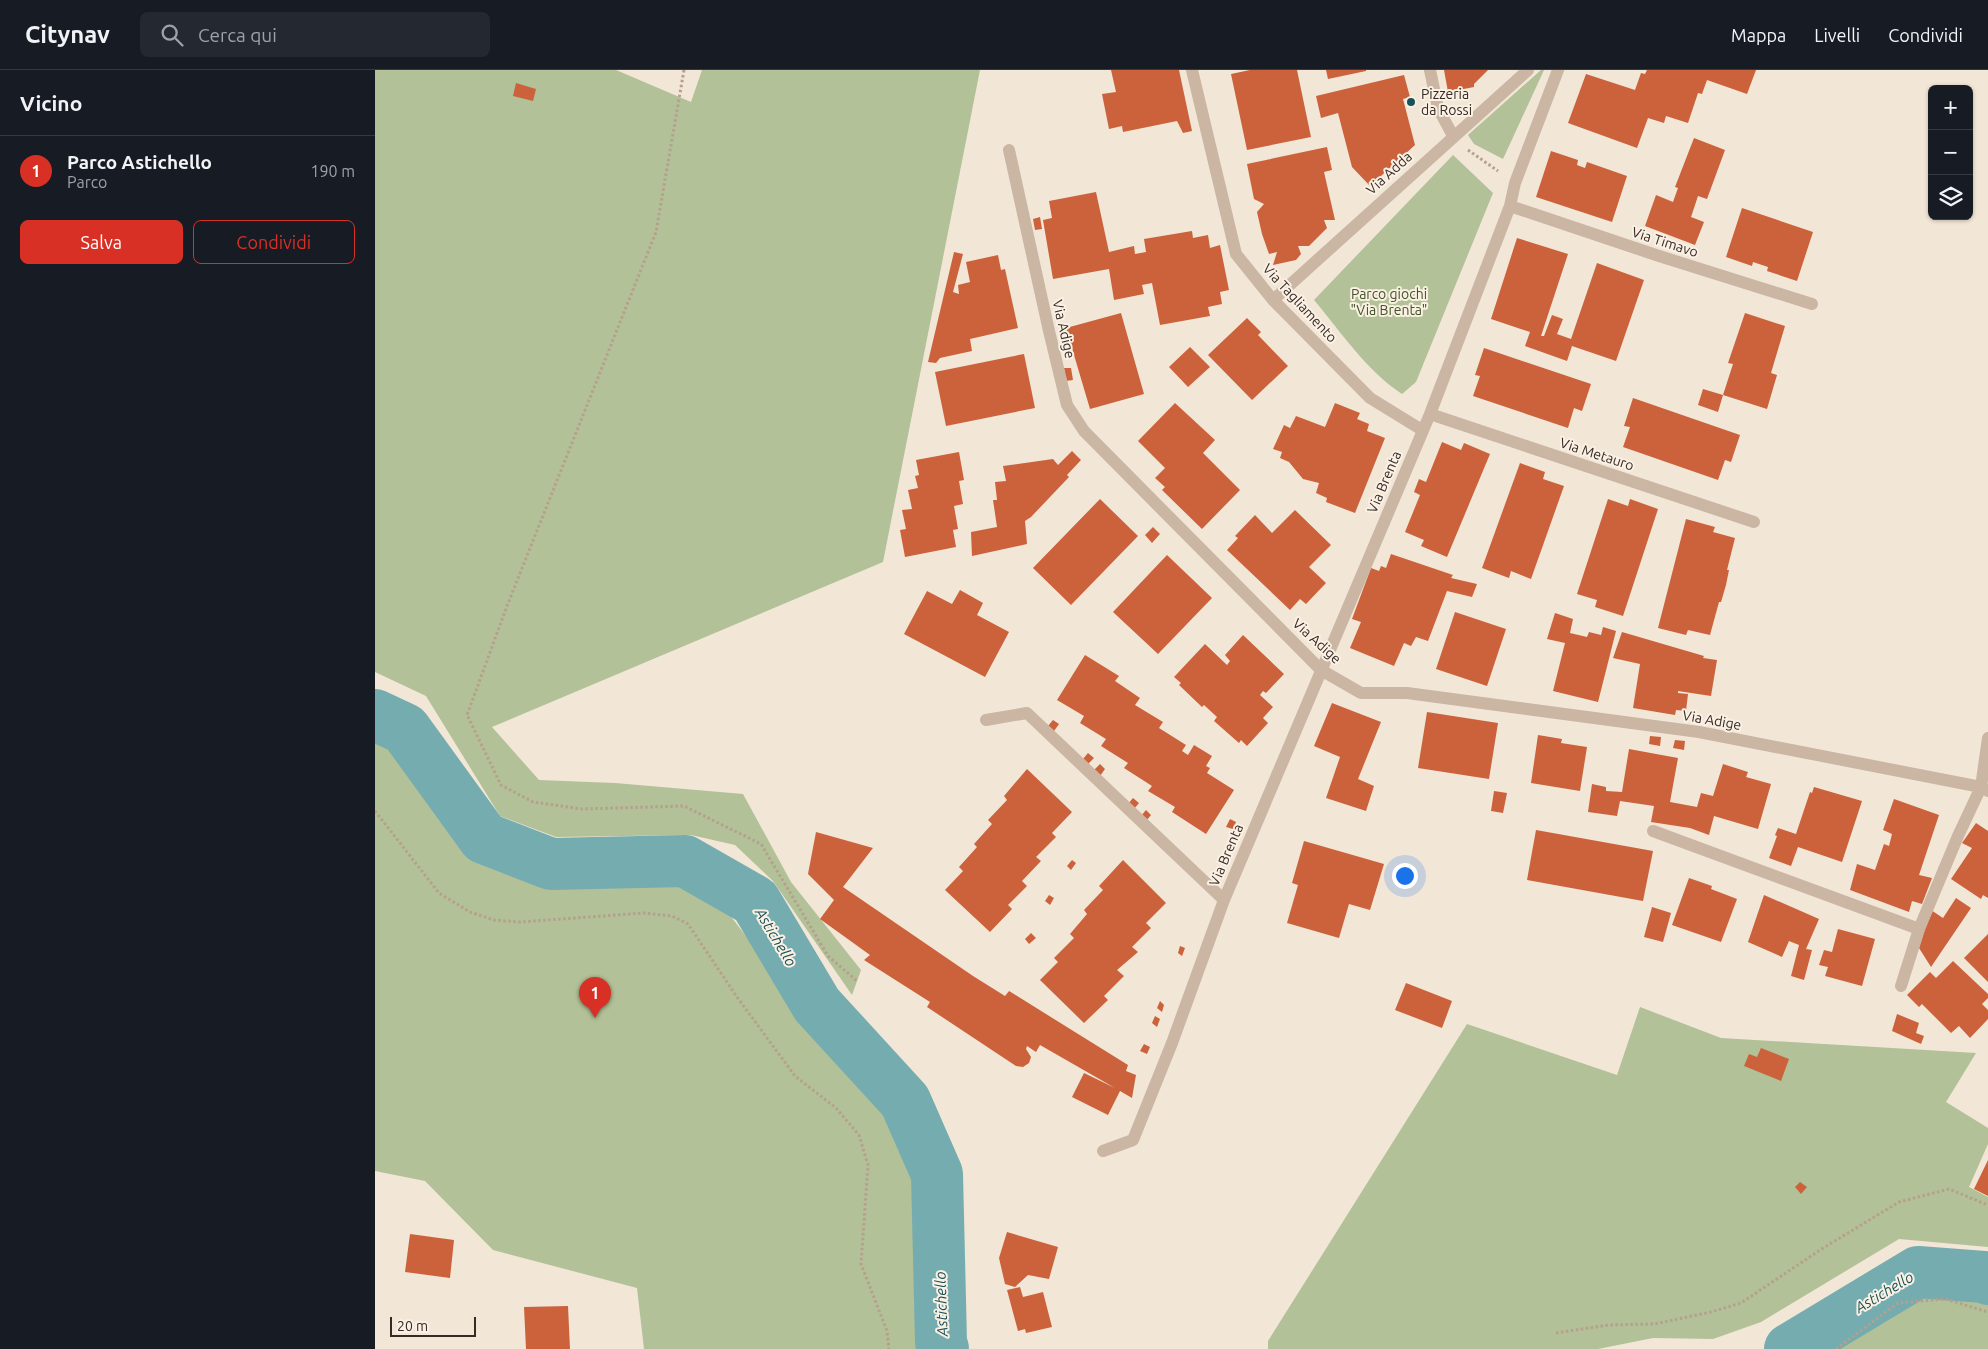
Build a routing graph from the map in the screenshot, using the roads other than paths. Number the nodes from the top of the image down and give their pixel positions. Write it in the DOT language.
graph roads {
  1 [pos="1192,70"];
  2 [pos="1430,70"];
  3 [pos="1528,70"];
  4 [pos="1559,70"];
  5 [pos="1453,136"];
  6 [pos="1009,150"];
  7 [pos="1510,206"];
  8 [pos="1273,300"];
  9 [pos="1812,304"];
  10 [pos="1431,414"];
  11 [pos="1423,430"];
  12 [pos="1754,522"];
  13 [pos="1321,670"];
  14 [pos="986,720"];
  15 [pos="1988,738"];
  16 [pos="1985,789"];
  17 [pos="1653,830"];
  18 [pos="1223,900"];
  19 [pos="1919,929"];
  20 [pos="1901,986"];
  21 [pos="1103,1151"];
  1 -- 8 [label="street, Via Tagliamento"];
  2 -- 5 [label="street"];
  3 -- 5 [label="street, Via Adda"];
  4 -- 7 [label="street, Via Brenta"];
  5 -- 8 [label="street, Via Adda"];
  6 -- 13 [label="street, Via Adige"];
  7 -- 9 [label="street, Via Timavo"];
  7 -- 10 [label="street, Via Brenta"];
  8 -- 11 [label="street, Via Tagliamento"];
  10 -- 11 [label="street, Via Brenta"];
  10 -- 12 [label="street, Via Metauro"];
  11 -- 13 [label="street, Via Brenta"];
  13 -- 16 [label="street, Via Adige"];
  13 -- 18 [label="street, Via Brenta"];
  14 -- 18 [label="street, Via Brenta"];
  15 -- 16 [label="street"];
  16 -- 19 [label="street"];
  17 -- 19 [label="street"];
  18 -- 21 [label="street, Via Brenta"];
  19 -- 20 [label="street"];
}
